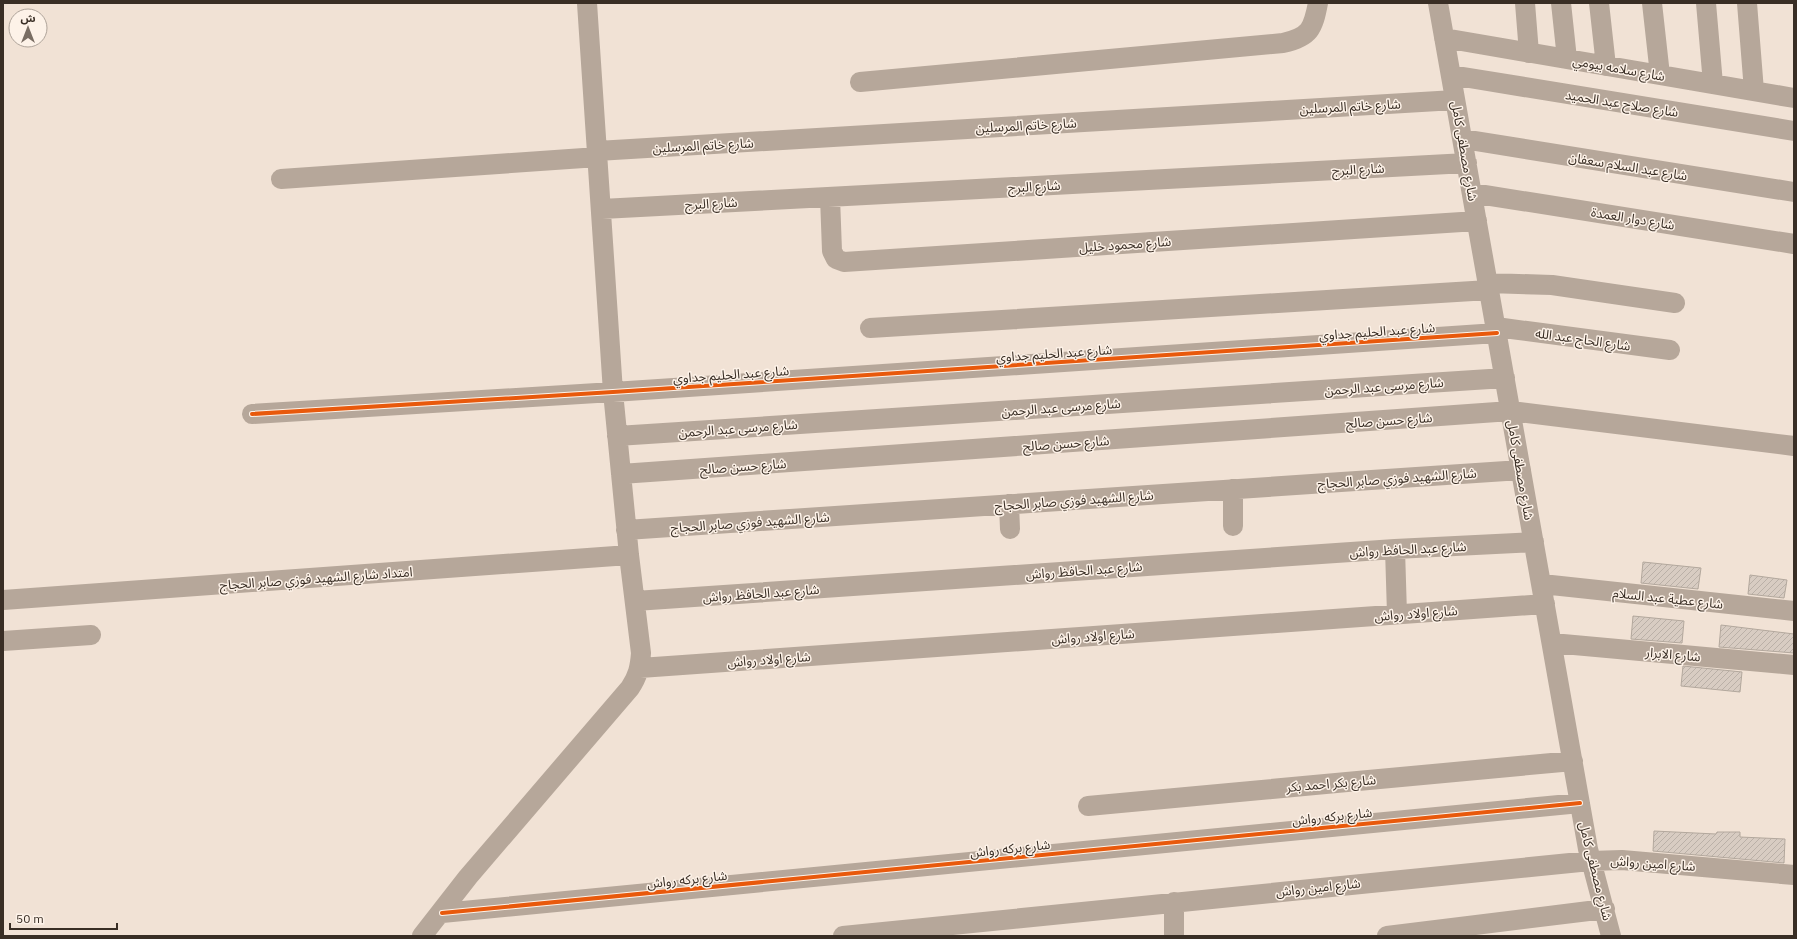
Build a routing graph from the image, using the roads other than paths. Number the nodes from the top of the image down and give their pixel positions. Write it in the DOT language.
graph roads {
  1 [pos="587,3"];
  2 [pos="1318,3"];
  3 [pos="1438,3"];
  4 [pos="1524,3"];
  5 [pos="1561,3"];
  6 [pos="1599,3"];
  7 [pos="1652,3"];
  8 [pos="1706,3"];
  9 [pos="1748,3"];
  10 [pos="1444,38"];
  11 [pos="1529,53"];
  12 [pos="1567,59"];
  13 [pos="1606,66"];
  14 [pos="1451,75"];
  15 [pos="1660,75"];
  16 [pos="860,82"];
  17 [pos="1713,84"];
  18 [pos="1754,91"];
  19 [pos="1794,98"];
  20 [pos="1455,100"];
  21 [pos="1794,131"];
  22 [pos="1463,140"];
  23 [pos="598,154"];
  24 [pos="1467,163"];
  25 [pos="281,179"];
  26 [pos="1794,192"];
  27 [pos="1472,193"];
  28 [pos="830,197"];
  29 [pos="602,208"];
  30 [pos="1477,221"];
  31 [pos="1794,244"];
  32 [pos="1489,286"];
  33 [pos="1675,303"];
  34 [pos="870,328"];
  35 [pos="1496,330"];
  36 [pos="1670,350"];
  37 [pos="1505,378"];
  38 [pos="613,392"];
  39 [pos="1511,411"];
  40 [pos="252,414"];
  41 [pos="617,436"];
  42 [pos="1794,446"];
  43 [pos="1521,470"];
  44 [pos="621,474"];
  45 [pos="1233,489"];
  46 [pos="1008,504"];
  47 [pos="1233,526"];
  48 [pos="1010,529"];
  49 [pos="626,530"];
  50 [pos="1534,542"];
  51 [pos="1395,549"];
  52 [pos="629,555"];
  53 [pos="1542,584"];
  54 [pos="3,600"];
  55 [pos="635,601"];
  56 [pos="1545,604"];
  57 [pos="1794,611"];
  58 [pos="1397,614"];
  59 [pos="91,634"];
  60 [pos="3,641"];
  61 [pos="1552,643"];
  62 [pos="1794,665"];
  63 [pos="640,668"];
  64 [pos="1573,761"];
  65 [pos="1580,803"];
  66 [pos="1088,806"];
  67 [pos="1590,861"];
  68 [pos="1794,875"];
  69 [pos="1174,902"];
  70 [pos="1605,909"];
  71 [pos="442,913"];
  72 [pos="1022,928"];
  73 [pos="422,936"];
  74 [pos="843,936"];
  75 [pos="1174,936"];
  76 [pos="1386,936"];
  77 [pos="1611,936"];
  1 -- 23 [label="street"];
  2 -- 16 [label="street"];
  3 -- 10 [label="street, شارع مصطفى كامل"];
  4 -- 11 [label="street"];
  5 -- 12 [label="street"];
  6 -- 13 [label="street"];
  7 -- 15 [label="street"];
  8 -- 17 [label="street"];
  9 -- 18 [label="street"];
  10 -- 11 [label="street, شارع سلامه بيومي"];
  10 -- 14 [label="street, شارع مصطفى كامل"];
  11 -- 12 [label="street, شارع سلامه بيومي"];
  12 -- 13 [label="street, شارع سلامه بيومي"];
  13 -- 15 [label="street, شارع سلامه بيومي"];
  14 -- 20 [label="street, شارع مصطفى كامل"];
  14 -- 21 [label="street, شارع صلاح عبد الحميد"];
  15 -- 17 [label="street, شارع سلامه بيومي"];
  17 -- 18 [label="street, شارع سلامه بيومي"];
  18 -- 19 [label="street, شارع سلامه بيومي"];
  20 -- 22 [label="street, شارع مصطفى كامل"];
  20 -- 23 [label="street, شارع خاتم المرسلين"];
  22 -- 24 [label="street, شارع مصطفى كامل"];
  22 -- 26 [label="street, شارع عبد السلام سعفان"];
  23 -- 25 [label="street, شارع خاتم المرسلين"];
  23 -- 29 [label="street"];
  24 -- 27 [label="street, شارع مصطفى كامل"];
  24 -- 28 [label="street, شارع البرج"];
  27 -- 30 [label="street, شارع مصطفى كامل"];
  27 -- 31 [label="street, شارع دوار العمدة"];
  28 -- 29 [label="street, شارع البرج"];
  28 -- 30 [label="street, شارع محمود خليل"];
  29 -- 38 [label="street"];
  30 -- 32 [label="street, شارع مصطفى كامل"];
  32 -- 33 [label="street"];
  32 -- 34 [label="street"];
  32 -- 35 [label="street, شارع مصطفى كامل"];
  35 -- 36 [label="street, شارع الحاج عبد الله"];
  35 -- 37 [label="street, شارع مصطفى كامل"];
  35 -- 38 [label="street, شارع عبد الحليم جداوي"];
  37 -- 39 [label="street, شارع مصطفى كامل"];
  37 -- 41 [label="street, شارع مرسى عبد الرحمن"];
  38 -- 40 [label="street, شارع عبد الحليم جداوي"];
  38 -- 41 [label="street"];
  39 -- 42 [label="street, شارع حسن صالح"];
  39 -- 43 [label="street, شارع مصطفى كامل"];
  39 -- 44 [label="street, شارع حسن صالح"];
  41 -- 44 [label="street"];
  43 -- 45 [label="street, شارع الشهيد فوزي صابر الحجاج"];
  43 -- 50 [label="street, شارع مصطفى كامل"];
  44 -- 49 [label="street"];
  45 -- 46 [label="street, شارع الشهيد فوزي صابر الحجاج"];
  45 -- 47 [label="street"];
  46 -- 48 [label="street"];
  46 -- 49 [label="street, شارع الشهيد فوزي صابر الحجاج"];
  49 -- 52 [label="street"];
  50 -- 51 [label="street, شارع عبد الحافظ رواش"];
  50 -- 53 [label="street, شارع مصطفى كامل"];
  51 -- 55 [label="street, شارع عبد الحافظ رواش"];
  51 -- 58 [label="street"];
  52 -- 54 [label="street, امتداد شارع الشهيد فوزي صابر الحجاج"];
  52 -- 55 [label="street"];
  53 -- 56 [label="street, شارع مصطفى كامل"];
  53 -- 57 [label="street, شارع عطية عبد السلام"];
  55 -- 63 [label="street"];
  56 -- 58 [label="street, شارع اولاد رواش"];
  56 -- 61 [label="street, شارع مصطفى كامل"];
  58 -- 63 [label="street, شارع اولاد رواش"];
  59 -- 60 [label="street"];
  61 -- 62 [label="street, شارع الابرار"];
  61 -- 64 [label="street, شارع مصطفى كامل"];
  63 -- 71 [label="street"];
  64 -- 65 [label="street, شارع مصطفى كامل"];
  64 -- 66 [label="street, شارع بكر احمد بكر"];
  65 -- 67 [label="street, شارع مصطفى كامل"];
  65 -- 71 [label="street, شارع بركه رواش"];
  67 -- 68 [label="street, شارع امين رواش"];
  67 -- 69 [label="street, شارع امين رواش"];
  67 -- 70 [label="street, شارع مصطفى كامل"];
  69 -- 72 [label="street, شارع امين رواش"];
  69 -- 75 [label="street"];
  70 -- 76 [label="street"];
  70 -- 77 [label="street, شارع مصطفى كامل"];
  71 -- 73 [label="street"];
  72 -- 74 [label="street, شارع امين رواش"];
}
